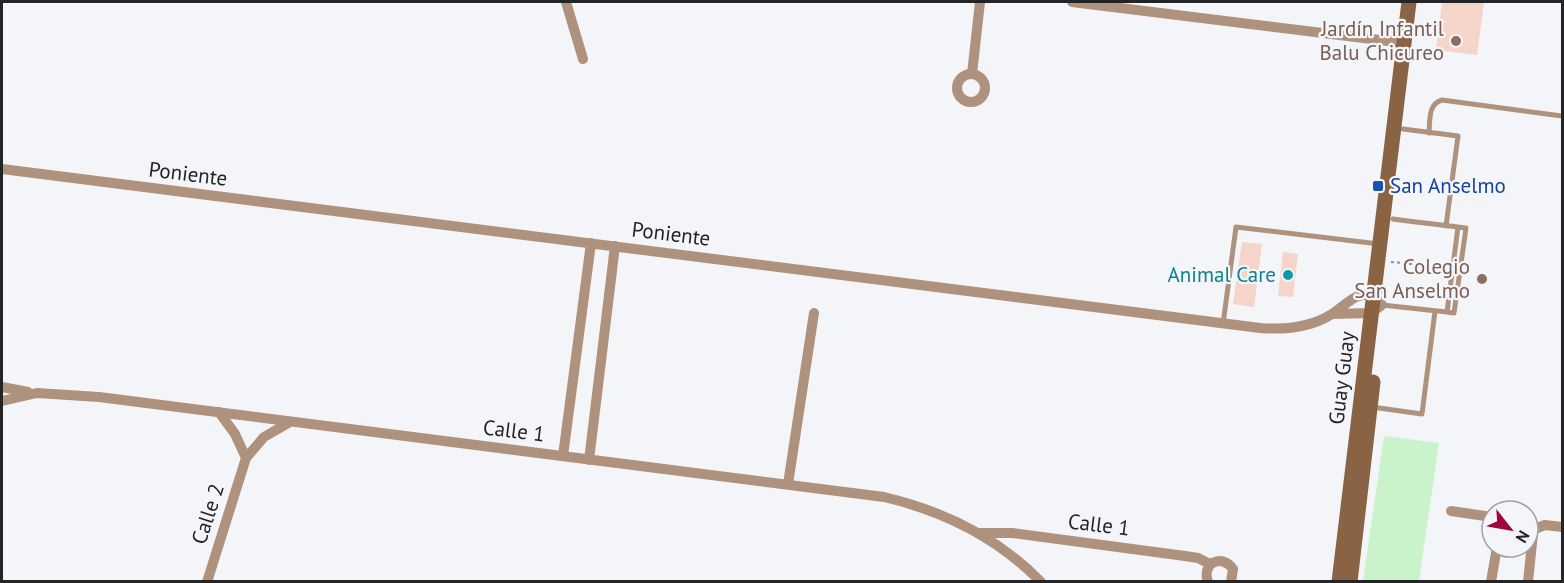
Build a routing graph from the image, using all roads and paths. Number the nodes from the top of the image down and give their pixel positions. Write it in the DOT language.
graph roads {
  1 [pos="566,2"];
  2 [pos="980,2"];
  3 [pos="1072,2"];
  4 [pos="1409,2"];
  5 [pos="1418,2"];
  6 [pos="1404,43"];
  7 [pos="583,59"];
  8 [pos="972,74"];
  9 [pos="1563,116"];
  10 [pos="1398,128"];
  11 [pos="1429,133"];
  12 [pos="2,170"];
  13 [pos="1388,218"];
  14 [pos="1446,226"];
  15 [pos="1458,227"];
  16 [pos="591,243"];
  17 [pos="1380,244"];
  18 [pos="615,246"];
  19 [pos="1394,262"];
  20 [pos="1453,267"];
  21 [pos="1376,304"];
  22 [pos="1436,311"];
  23 [pos="1447,312"];
  24 [pos="814,313"];
  25 [pos="1332,314"];
  26 [pos="1223,324"];
  27 [pos="2,387"];
  28 [pos="37,393"];
  29 [pos="2,401"];
  30 [pos="1365,406"];
  31 [pos="219,412"];
  32 [pos="290,422"];
  33 [pos="563,456"];
  34 [pos="246,458"];
  35 [pos="589,460"];
  36 [pos="788,484"];
  37 [pos="1451,511"];
  38 [pos="1480,515"];
  39 [pos="1540,526"];
  40 [pos="1563,527"];
  41 [pos="981,533"];
  42 [pos="1495,559"];
  43 [pos="1531,559"];
  44 [pos="1210,564"];
  45 [pos="207,582"];
  46 [pos="1041,582"];
  47 [pos="1208,582"];
  48 [pos="1231,582"];
  49 [pos="1339,582"];
  50 [pos="1350,582"];
  51 [pos="1491,582"];
  52 [pos="1528,582"];
  1 -- 7 [label="street"];
  2 -- 8 [label="street"];
  3 -- 6 [label="street"];
  4 -- 6 [label="street, Guay Guay"];
  5 -- 10 [label="street, Guay Guay"];
  6 -- 10 [label="street, Guay Guay"];
  9 -- 11 [label="lane"];
  10 -- 11 [label="lane"];
  10 -- 13 [label="street, Guay Guay"];
  11 -- 14 [label="lane"];
  12 -- 16 [label="street, Poniente"];
  13 -- 14 [label="lane"];
  13 -- 17 [label="street, Guay Guay"];
  13 -- 21 [label="street, Guay Guay"];
  14 -- 15 [label="lane"];
  15 -- 20 [label="lane"];
  15 -- 23 [label="lane"];
  16 -- 18 [label="street, Poniente"];
  16 -- 33 [label="street"];
  17 -- 21 [label="street, Guay Guay"];
  17 -- 26 [label="lane"];
  18 -- 26 [label="street, Poniente"];
  18 -- 35 [label="street"];
  19 -- 20 [label="path"];
  20 -- 23 [label="lane"];
  21 -- 22 [label="lane"];
  21 -- 25 [label="street, Poniente"];
  21 -- 25 [label="street, Poniente"];
  21 -- 30 [label="street, Guay Guay"];
  22 -- 23 [label="lane"];
  22 -- 30 [label="lane"];
  24 -- 36 [label="street"];
  25 -- 26 [label="street, Poniente"];
  27 -- 28 [label="street, Calle 1"];
  28 -- 29 [label="street, Calle 1"];
  28 -- 31 [label="street, Calle 1"];
  30 -- 49 [label="street, Guay Guay"];
  30 -- 50 [label="street, Guay Guay"];
  31 -- 32 [label="street, Calle 1"];
  31 -- 34 [label="street"];
  32 -- 33 [label="street, Calle 1"];
  32 -- 34 [label="street, Calle 2"];
  33 -- 35 [label="street, Calle 1"];
  34 -- 45 [label="street, Calle 2"];
  35 -- 36 [label="street, Calle 1"];
  36 -- 41 [label="street, Calle 1"];
  37 -- 38 [label="street"];
  39 -- 40 [label="street"];
  41 -- 44 [label="street, Calle 1"];
  41 -- 46 [label="street, Calle 1"];
  42 -- 51 [label="street"];
  43 -- 52 [label="street"];
  44 -- 47 [label="street"];
  44 -- 48 [label="street, Calle 1"];
}
